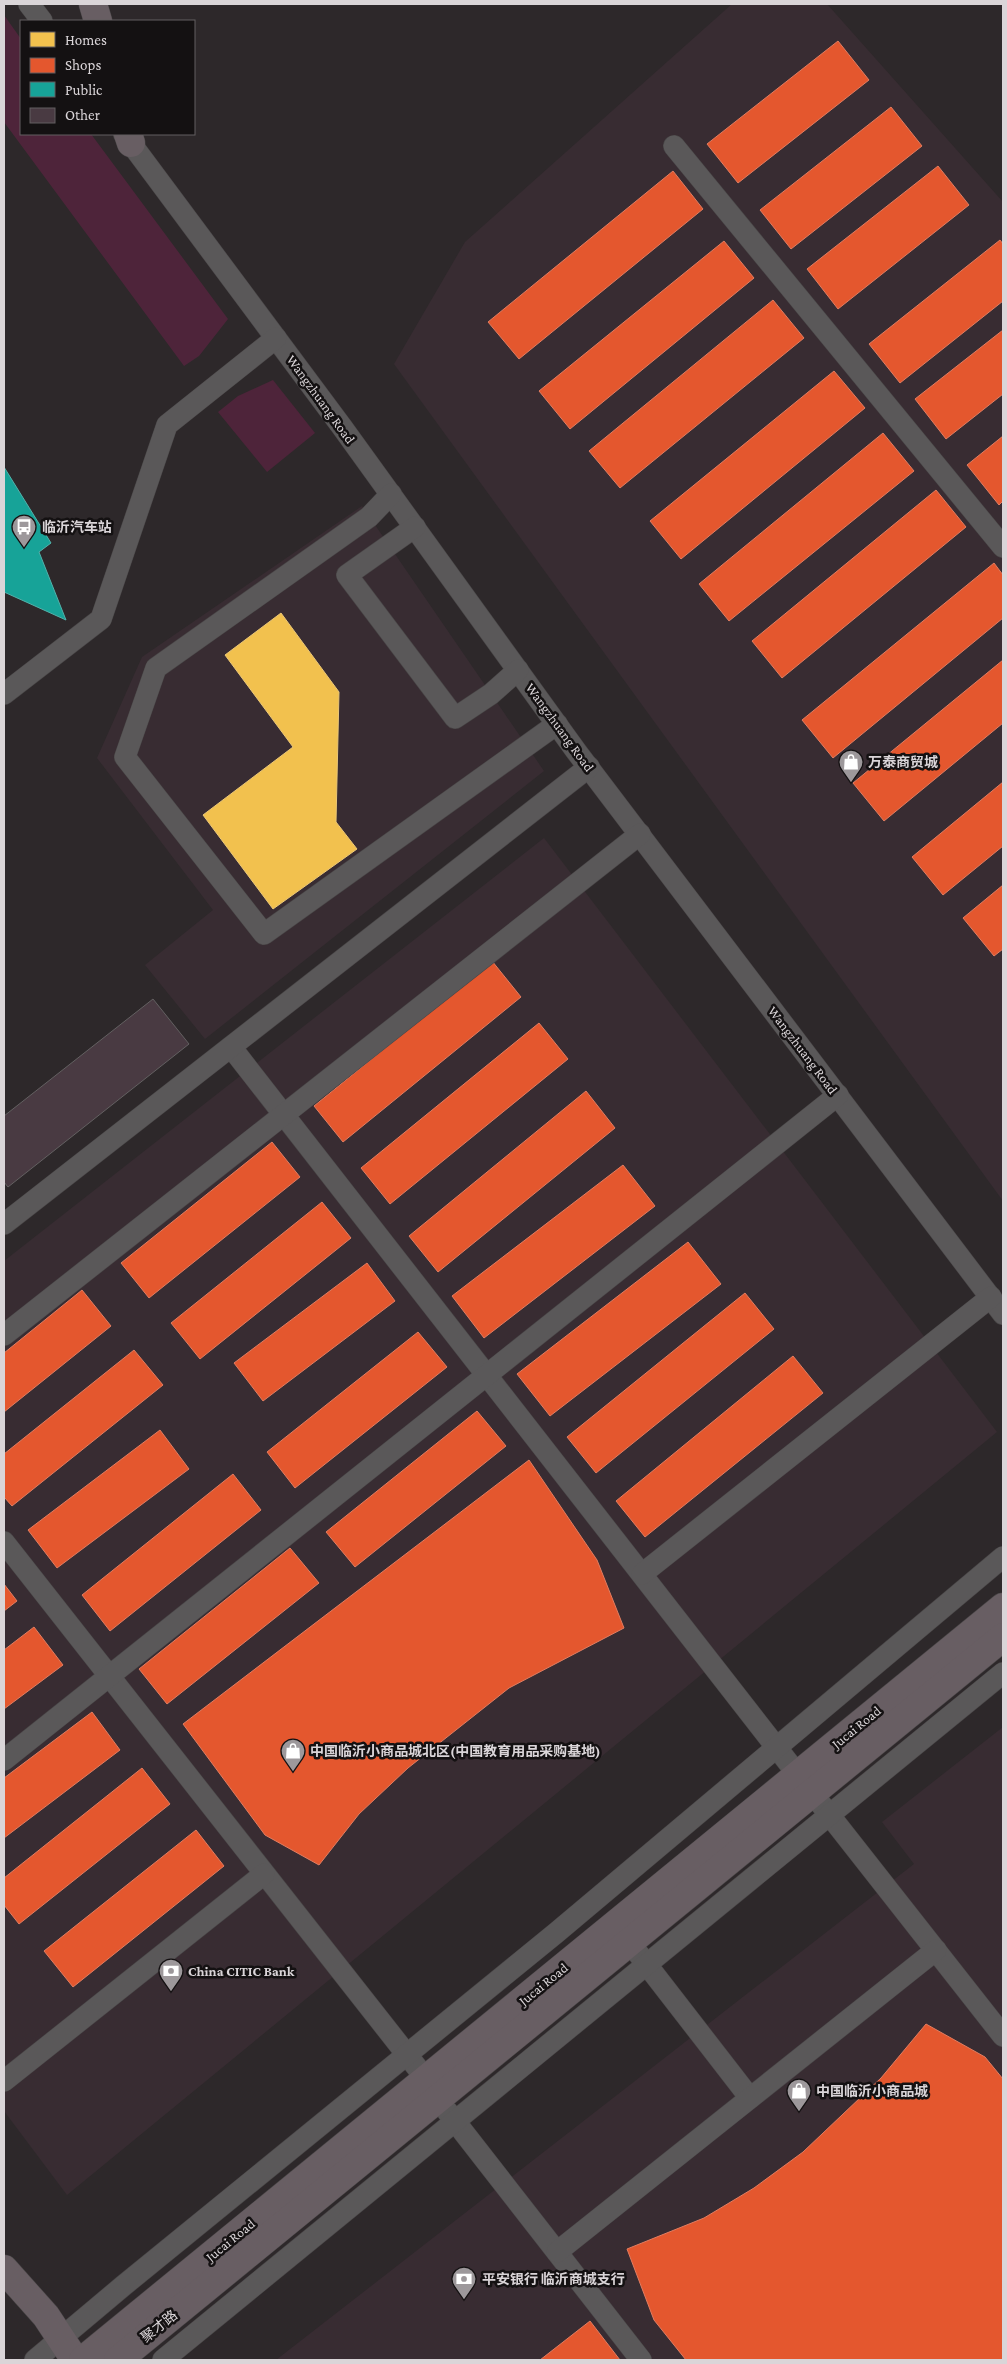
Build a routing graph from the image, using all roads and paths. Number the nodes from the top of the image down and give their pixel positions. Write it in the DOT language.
graph roads {
  1 [pos="29,4"];
  2 [pos="93,4"];
  3 [pos="41,20"];
  4 [pos="98,20"];
  5 [pos="128,137"];
  6 [pos="674,146"];
  7 [pos="276,338"];
  8 [pos="390,494"];
  9 [pos="414,527"];
  10 [pos="1003,547"];
  11 [pos="518,670"];
  12 [pos="4,694"];
  13 [pos="557,724"];
  14 [pos="589,767"];
  15 [pos="640,834"];
  16 [pos="231,1047"];
  17 [pos="838,1096"];
  18 [pos="285,1114"];
  19 [pos="4,1224"];
  20 [pos="997,1305"];
  21 [pos="4,1335"];
  22 [pos="487,1375"];
  23 [pos="4,1542"];
  24 [pos="1003,1557"];
  25 [pos="642,1574"];
  26 [pos="1003,1607"];
  27 [pos="1003,1636"];
  28 [pos="1003,1673"];
  29 [pos="109,1676"];
  30 [pos="777,1748"];
  31 [pos="4,1760"];
  32 [pos="813,1794"];
  33 [pos="264,1874"];
  34 [pos="629,1942"];
  35 [pos="936,1950"];
  36 [pos="646,1964"];
  37 [pos="1003,2036"];
  38 [pos="406,2055"];
  39 [pos="4,2081"];
  40 [pos="432,2089"];
  41 [pos="750,2098"];
  42 [pos="456,2121"];
  43 [pos="557,2252"];
  44 [pos="4,2268"];
  45 [pos="68,2350"];
  46 [pos="35,2360"];
  47 [pos="83,2360"];
  48 [pos="118,2360"];
  49 [pos="163,2360"];
  50 [pos="641,2360"];
  1 -- 3 [label="street"];
  2 -- 4 [label="main road"];
  5 -- 7 [label="street, Wangzhuang Road"];
  6 -- 10 [label="street"];
  7 -- 8 [label="street, Wangzhuang Road"];
  7 -- 12 [label="street"];
  8 -- 9 [label="street, Wangzhuang Road"];
  8 -- 13 [label="street"];
  9 -- 11 [label="street, Wangzhuang Road"];
  9 -- 11 [label="street"];
  11 -- 13 [label="street, Wangzhuang Road"];
  13 -- 14 [label="street, Wangzhuang Road"];
  14 -- 15 [label="street, Wangzhuang Road"];
  14 -- 16 [label="street"];
  15 -- 17 [label="street, Wangzhuang Road"];
  15 -- 18 [label="street"];
  16 -- 18 [label="street"];
  16 -- 19 [label="street"];
  17 -- 20 [label="street, Wangzhuang Road"];
  17 -- 22 [label="street"];
  18 -- 21 [label="street"];
  18 -- 22 [label="street"];
  20 -- 25 [label="street"];
  22 -- 25 [label="street"];
  22 -- 29 [label="street"];
  23 -- 29 [label="street"];
  24 -- 30 [label="street"];
  25 -- 30 [label="street"];
  26 -- 32 [label="main road, Jucai Road"];
  27 -- 32 [label="main road, Jucai Road"];
  28 -- 32 [label="street"];
  29 -- 31 [label="street"];
  29 -- 33 [label="street"];
  30 -- 32 [label="street"];
  30 -- 38 [label="street"];
  32 -- 34 [label="main road, Jucai Road"];
  32 -- 35 [label="street"];
  32 -- 36 [label="street"];
  32 -- 40 [label="main road, Jucai Road"];
  33 -- 38 [label="street"];
  33 -- 39 [label="street"];
  34 -- 36 [label="street"];
  34 -- 40 [label="main road, Jucai Road"];
  35 -- 37 [label="street"];
  35 -- 41 [label="street"];
  36 -- 41 [label="street"];
  36 -- 42 [label="street"];
  38 -- 40 [label="street"];
  38 -- 45 [label="street"];
  40 -- 42 [label="street"];
  40 -- 47 [label="main road, Jucai Road"];
  40 -- 48 [label="main road, Jucai Road"];
  41 -- 43 [label="street"];
  42 -- 43 [label="street"];
  42 -- 49 [label="street"];
  43 -- 50 [label="street"];
  44 -- 45 [label="main road"];
  45 -- 46 [label="street"];
}
